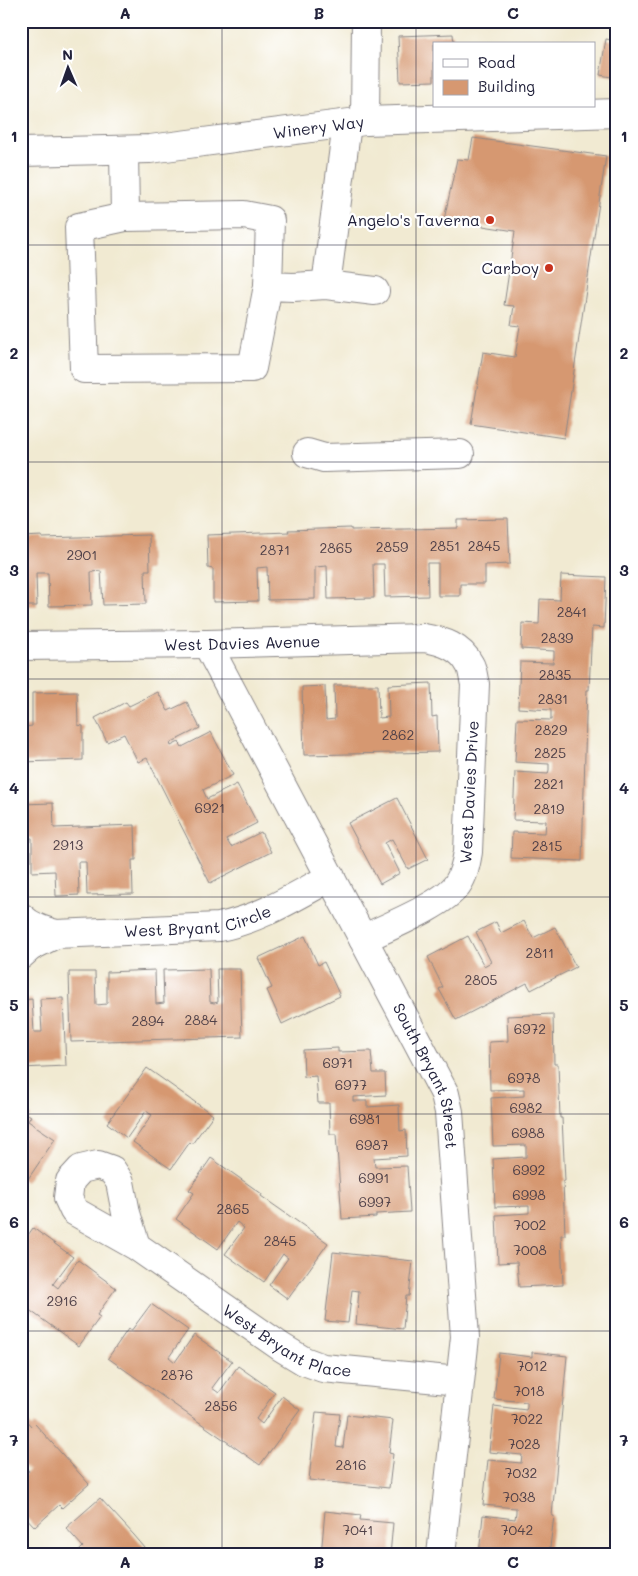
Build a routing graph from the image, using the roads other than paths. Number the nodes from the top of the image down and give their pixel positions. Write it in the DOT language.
graph roads {
  1 [pos="366,21"];
  2 [pos="617,113"];
  3 [pos="356,122"];
  4 [pos="124,150"];
  5 [pos="21,152"];
  6 [pos="125,217"];
  7 [pos="326,285"];
  8 [pos="268,286"];
  9 [pos="375,291"];
  10 [pos="307,453"];
  11 [pos="460,454"];
  12 [pos="207,644"];
  13 [pos="21,646"];
  14 [pos="460,651"];
  15 [pos="331,878"];
  16 [pos="21,917"];
  17 [pos="56,934"];
  18 [pos="363,939"];
  19 [pos="21,955"];
  20 [pos="136,1246"];
  21 [pos="459,1381"];
  22 [pos="441,1555"];
  1 -- 3 [label="street"];
  2 -- 3 [label="street, Winery Way"];
  3 -- 4 [label="street, Winery Way"];
  3 -- 7 [label="street"];
  4 -- 5 [label="street, Winery Way"];
  4 -- 6 [label="street"];
  6 -- 8 [label="street"];
  6 -- 8 [label="street"];
  7 -- 8 [label="street"];
  7 -- 9 [label="street"];
  10 -- 11 [label="street"];
  12 -- 13 [label="street, West Davies Avenue"];
  12 -- 14 [label="street, West Davies Avenue"];
  12 -- 15 [label="street, South Bryant Street"];
  14 -- 18 [label="street, West Davies Drive"];
  15 -- 17 [label="street, West Bryant Circle"];
  15 -- 18 [label="street, South Bryant Street"];
  16 -- 17 [label="street, West Bryant Circle"];
  17 -- 19 [label="street, West Bryant Circle"];
  18 -- 21 [label="street, South Bryant Street"];
  20 -- 21 [label="street, West Bryant Place"];
  21 -- 22 [label="street, South Bryant Street"];
}
